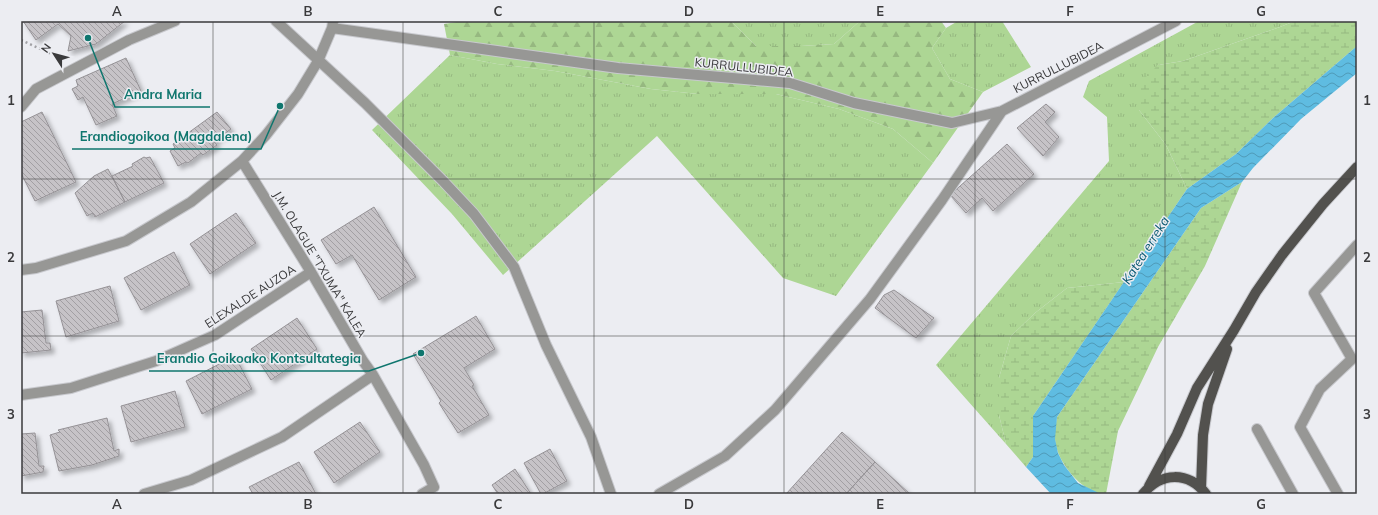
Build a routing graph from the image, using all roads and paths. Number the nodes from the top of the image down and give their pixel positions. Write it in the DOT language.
graph roads {
  1 [pos="175,21"];
  2 [pos="276,21"];
  3 [pos="1176,21"];
  4 [pos="333,24"];
  5 [pos="21,40"];
  6 [pos="318,61"];
  7 [pos="78,67"];
  8 [pos="21,107"];
  9 [pos="1002,111"];
  10 [pos="242,161"];
  11 [pos="1357,168"];
  12 [pos="1357,245"];
  13 [pos="21,270"];
  14 [pos="311,272"];
  15 [pos="1234,330"];
  16 [pos="374,375"];
  17 [pos="21,395"];
  18 [pos="1258,429"];
  19 [pos="1146,490"];
  20 [pos="1204,491"];
  21 [pos="144,494"];
  22 [pos="422,494"];
  23 [pos="611,494"];
  24 [pos="659,494"];
  25 [pos="1293,494"];
  26 [pos="1338,494"];
  1 -- 7 [label="street"];
  2 -- 6 [label="street"];
  3 -- 9 [label="street, KURRULLUBIDEA"];
  4 -- 6 [label="street"];
  4 -- 9 [label="street, KURRULLUBIDEA"];
  5 -- 7 [label="path"];
  6 -- 10 [label="street"];
  6 -- 23 [label="street"];
  7 -- 8 [label="street"];
  9 -- 24 [label="street"];
  10 -- 13 [label="street"];
  10 -- 14 [label="street, J.M. OLAGUE \"TXUMA\" KALEA"];
  11 -- 15 [label="main road"];
  12 -- 26 [label="street"];
  14 -- 16 [label="street, J.M. OLAGUE \"TXUMA\" KALEA"];
  14 -- 17 [label="street, ELEXALDE AUZOA"];
  15 -- 19 [label="main road"];
  15 -- 20 [label="main road"];
  16 -- 21 [label="street"];
  16 -- 22 [label="street, J.M. OLAGUE \"TXUMA\" KALEA"];
  18 -- 25 [label="street"];
  19 -- 20 [label="main road"];
}
